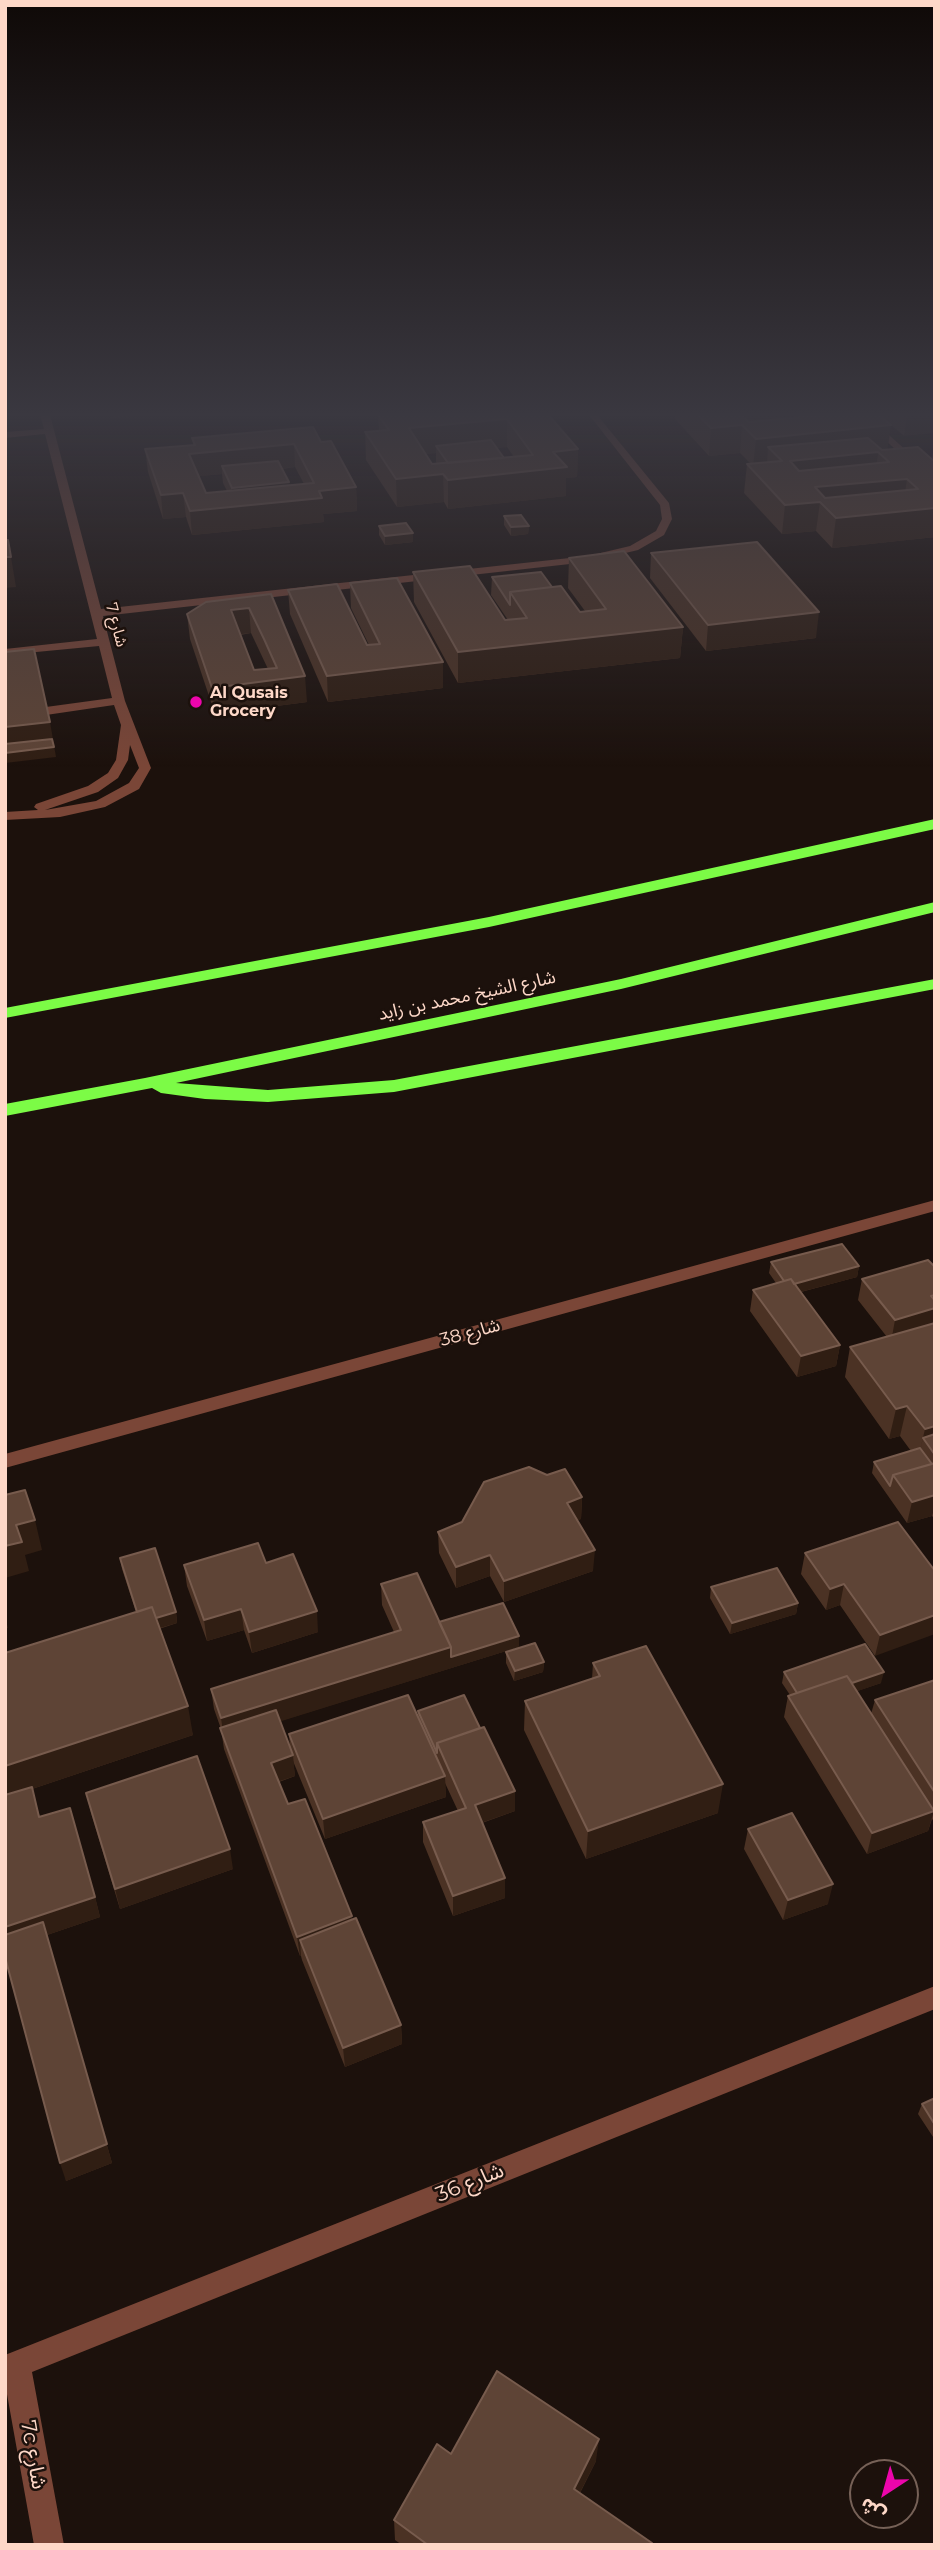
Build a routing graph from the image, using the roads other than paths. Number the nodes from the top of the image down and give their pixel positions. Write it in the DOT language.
graph roads {
  1 [pos="75,530"];
  2 [pos="662,530"];
  3 [pos="97,613"];
  4 [pos="5,641"];
  5 [pos="104,642"];
  6 [pos="6,652"];
  7 [pos="119,701"];
  8 [pos="46,711"];
  9 [pos="127,725"];
  10 [pos="5,815"];
  11 [pos="935,824"];
  12 [pos="935,907"];
  13 [pos="935,984"];
  14 [pos="5,1013"];
  15 [pos="145,1084"];
  16 [pos="5,1110"];
  17 [pos="935,1205"];
  18 [pos="5,1461"];
  19 [pos="935,1997"];
  20 [pos="11,2367"];
  21 [pos="49,2545"];
  1 -- 3 [label="street, شارع 7"];
  2 -- 3 [label="street"];
  3 -- 5 [label="street, شارع 7"];
  4 -- 6 [label="street"];
  5 -- 6 [label="street"];
  5 -- 7 [label="street, شارع 7"];
  7 -- 8 [label="street"];
  7 -- 9 [label="street, شارع 7"];
  9 -- 10 [label="street"];
  9 -- 10 [label="street, شارع 7"];
  11 -- 14 [label="highway"];
  12 -- 15 [label="highway, شارع الشيخ محمد بن زايد"];
  13 -- 15 [label="highway"];
  15 -- 16 [label="highway, شارع الشيخ محمد بن زايد"];
  17 -- 18 [label="street, شارع 38"];
  19 -- 20 [label="street, شارع 36"];
  20 -- 21 [label="street, 7c شارع"];
}
